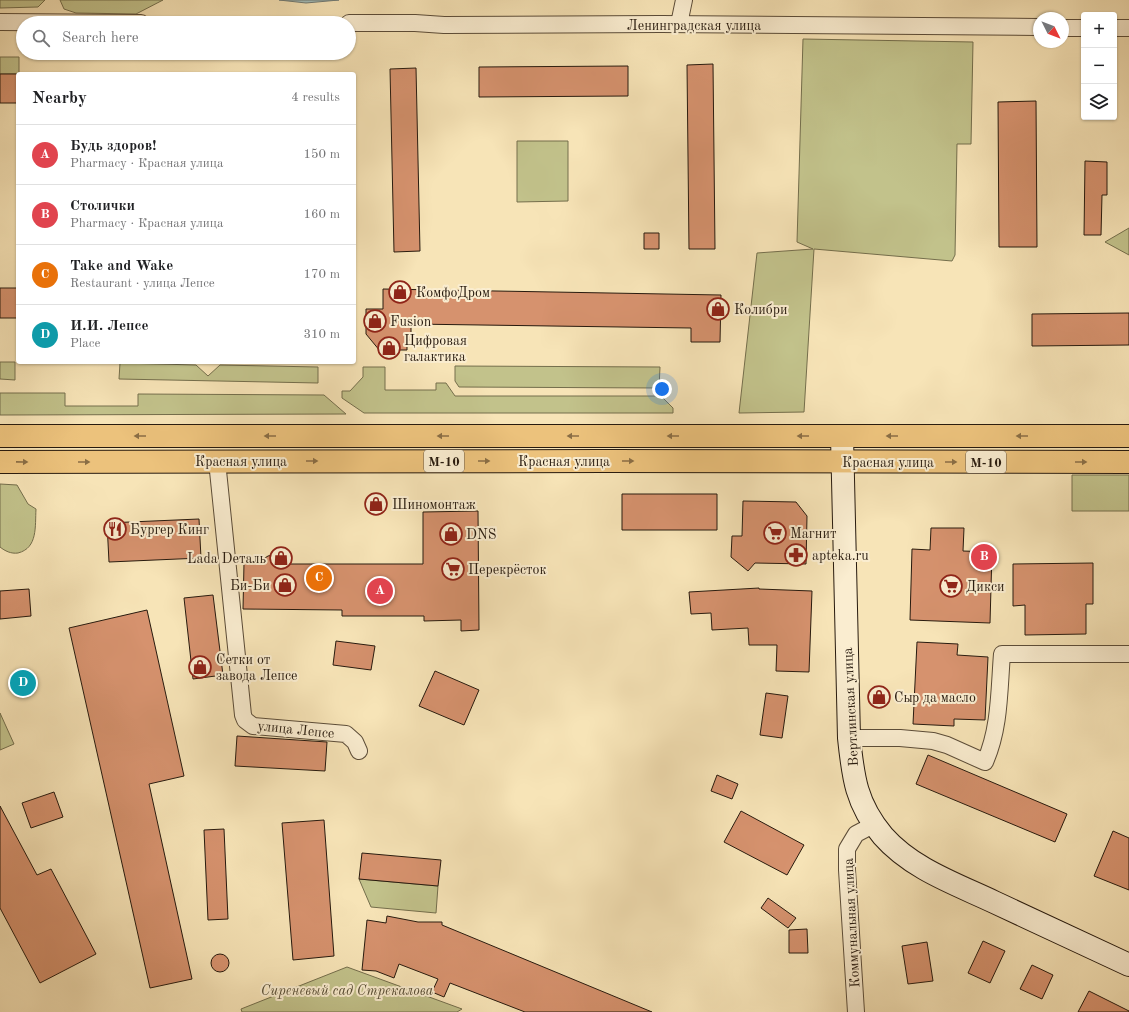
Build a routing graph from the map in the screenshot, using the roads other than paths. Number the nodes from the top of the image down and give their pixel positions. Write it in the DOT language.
graph roads {
  1 [pos="684,0"];
  2 [pos="0,22"];
  3 [pos="16,22"];
  4 [pos="356,23"];
  5 [pos="679,24"];
  6 [pos="1033,27"];
  7 [pos="1069,28"];
  8 [pos="1081,28"];
  9 [pos="1117,28"];
  10 [pos="1129,28"];
  11 [pos="0,436"];
  12 [pos="842,436"];
  13 [pos="1129,436"];
  14 [pos="217,461"];
  15 [pos="0,462"];
  16 [pos="842,462"];
  17 [pos="1129,462"];
  18 [pos="1129,654"];
  19 [pos="849,738"];
  20 [pos="359,751"];
  21 [pos="875,824"];
  22 [pos="1129,964"];
  23 [pos="856,1012"];
  1 -- 5 [label="street"];
  2 -- 3 [label="street"];
  4 -- 5 [label="street, Ленинградская улица"];
  5 -- 6 [label="street, Ленинградская улица"];
  7 -- 8 [label="street"];
  9 -- 10 [label="street"];
  12 -- 11 [label="highway, Красная улица / М-10, one-way"];
  13 -- 12 [label="highway, Красная улица / М-10, one-way"];
  12 -- 16 [label="main road, Вертлинская улица"];
  15 -- 14 [label="highway, Красная улица / М-10, one-way"];
  14 -- 16 [label="highway, Красная улица / М-10, one-way"];
  14 -- 20 [label="street, улица Лепсе"];
  16 -- 17 [label="highway, Красная улица / М-10, one-way"];
  16 -- 19 [label="main road, Вертлинская улица"];
  18 -- 19 [label="street"];
  19 -- 21 [label="main road, Вертлинская улица"];
  21 -- 22 [label="main road, Вертлинская улица"];
  21 -- 23 [label="street, Коммунальная улица"];
}
